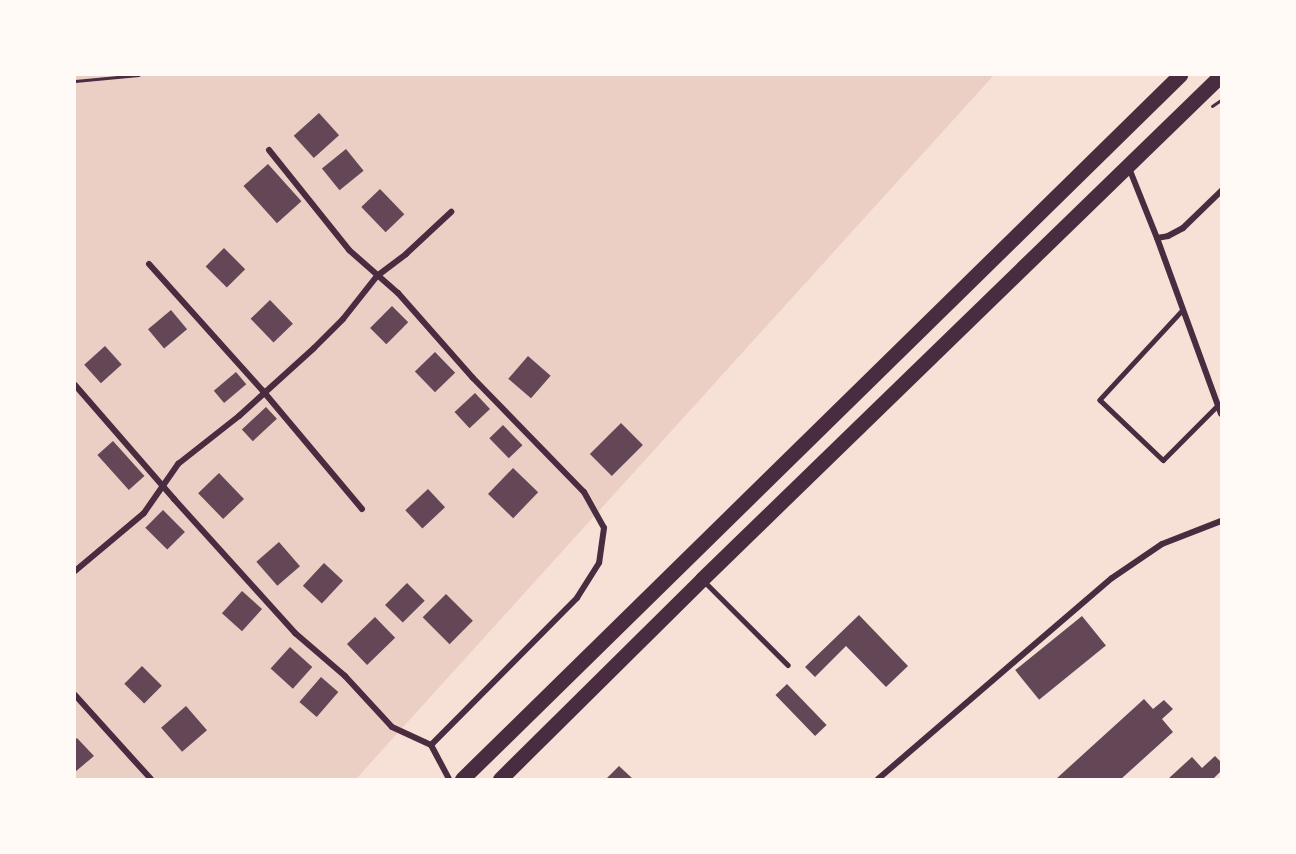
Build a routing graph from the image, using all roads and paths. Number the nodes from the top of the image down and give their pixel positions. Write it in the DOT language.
graph roads {
  1 [pos="139,75"];
  2 [pos="1180,75"];
  3 [pos="1221,75"];
  4 [pos="75,81"];
  5 [pos="269,150"];
  6 [pos="1127,165"];
  7 [pos="1221,191"];
  8 [pos="451,212"];
  9 [pos="1157,238"];
  10 [pos="149,264"];
  11 [pos="377,276"];
  12 [pos="1182,311"];
  13 [pos="75,385"];
  14 [pos="263,391"];
  15 [pos="1217,406"];
  16 [pos="1221,414"];
  17 [pos="162,484"];
  18 [pos="362,510"];
  19 [pos="1221,521"];
  20 [pos="75,571"];
  21 [pos="702,579"];
  22 [pos="788,665"];
  23 [pos="75,694"];
  24 [pos="430,745"];
  25 [pos="151,779"];
  26 [pos="449,779"];
  27 [pos="462,779"];
  28 [pos="500,779"];
  29 [pos="878,779"];
  1 -- 4 [label="path"];
  2 -- 27 [label="main road"];
  3 -- 6 [label="main road"];
  5 -- 11 [label="street"];
  6 -- 9 [label="street"];
  6 -- 21 [label="main road"];
  7 -- 9 [label="street"];
  8 -- 11 [label="street"];
  9 -- 12 [label="street"];
  10 -- 14 [label="street"];
  11 -- 14 [label="street"];
  11 -- 24 [label="street"];
  12 -- 15 [label="street"];
  12 -- 15 [label="lane"];
  13 -- 17 [label="street"];
  14 -- 17 [label="street"];
  14 -- 18 [label="street"];
  15 -- 16 [label="street"];
  17 -- 20 [label="street"];
  17 -- 24 [label="street"];
  19 -- 29 [label="street"];
  21 -- 22 [label="lane"];
  21 -- 28 [label="main road"];
  23 -- 25 [label="street"];
  24 -- 26 [label="street"];
}
